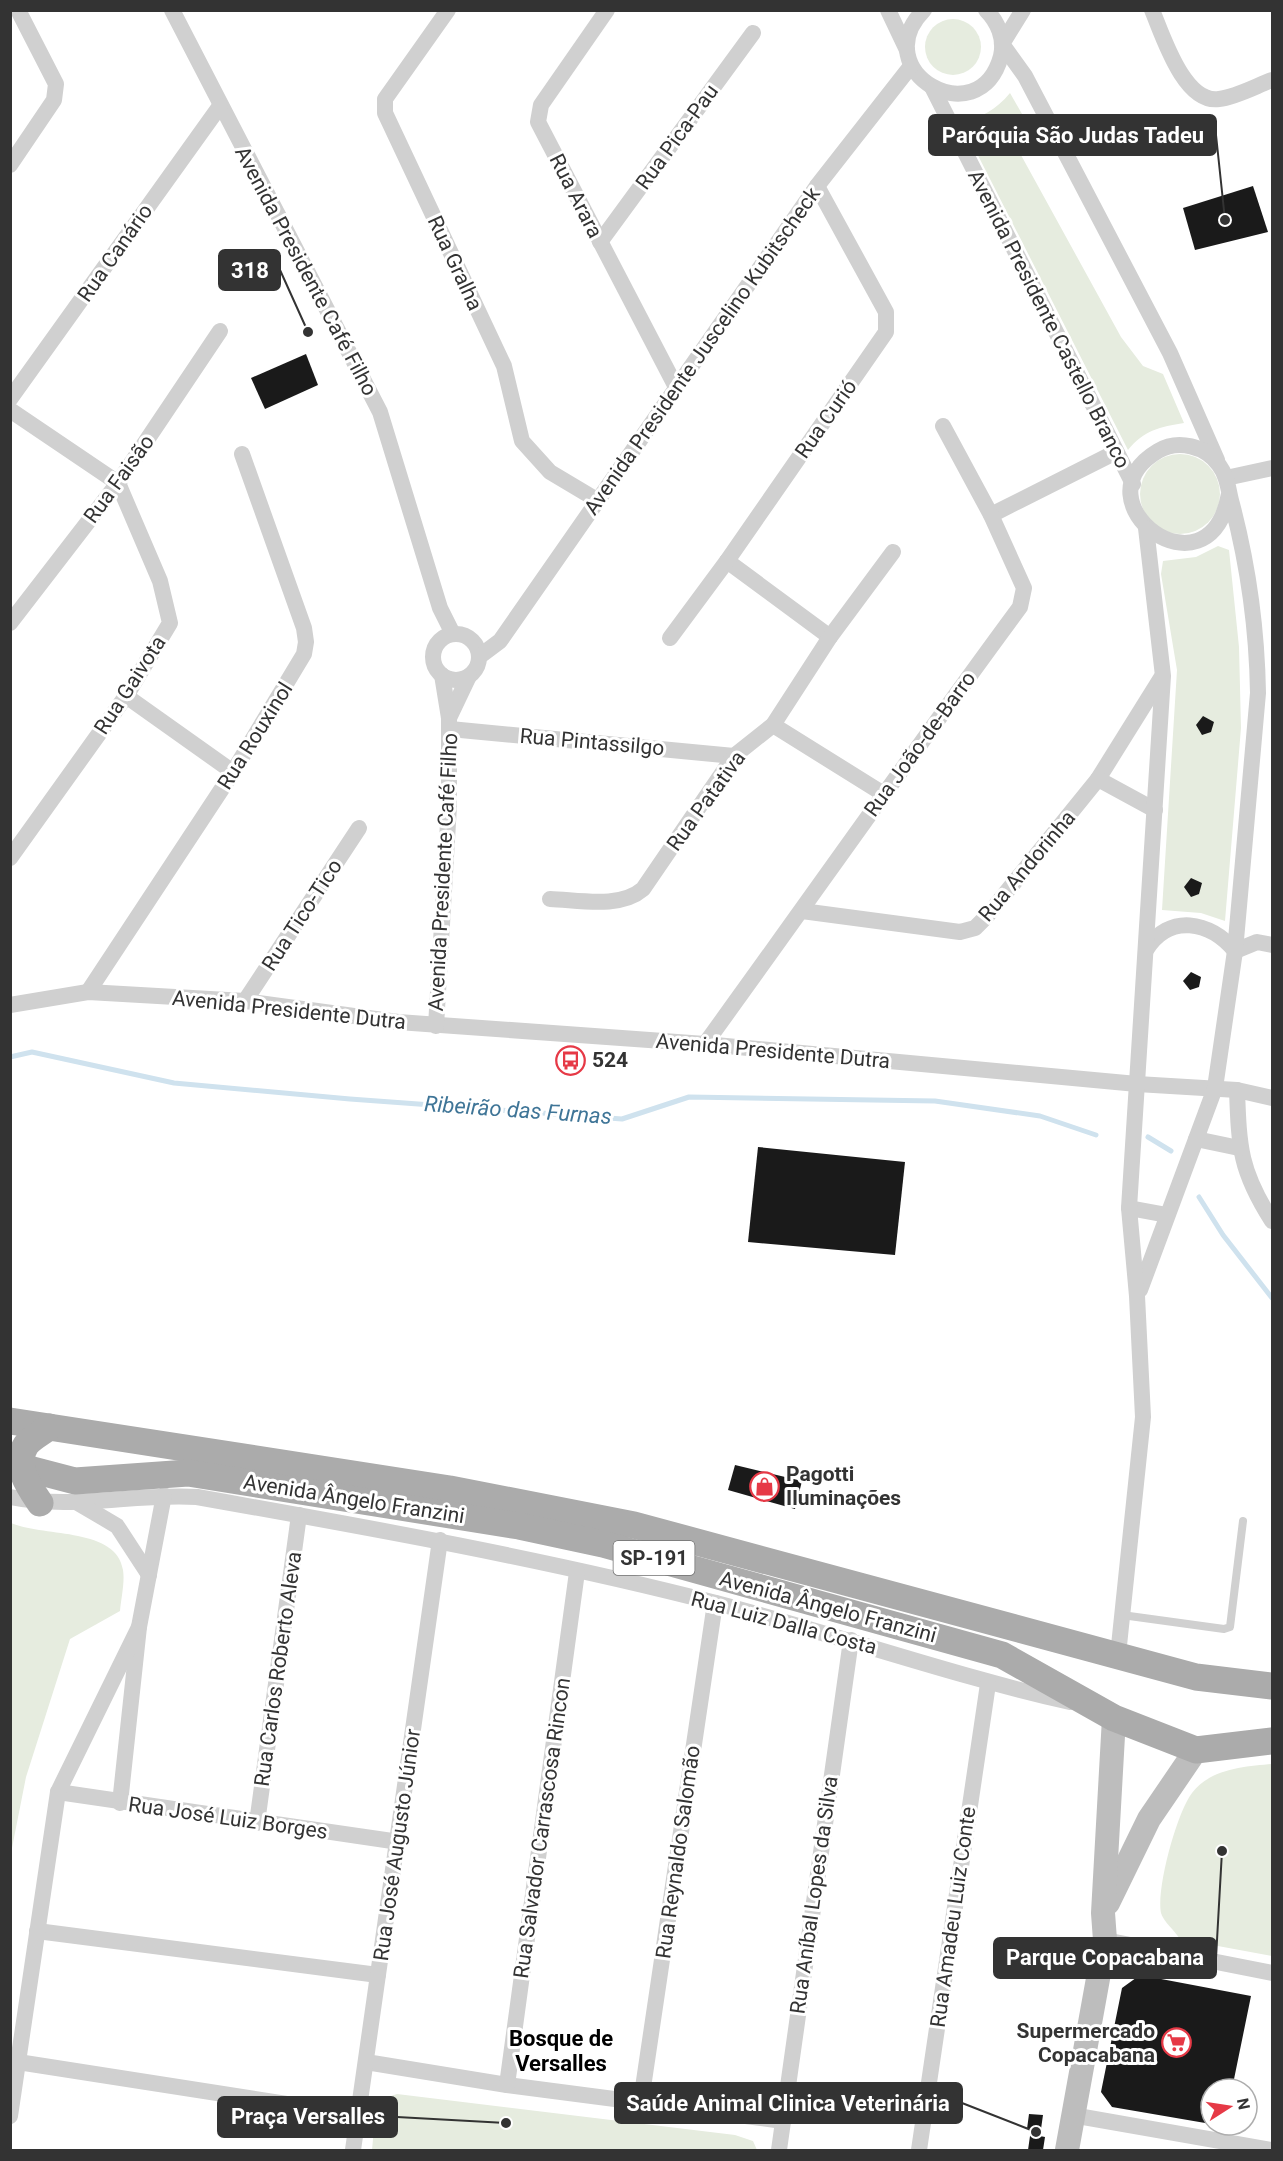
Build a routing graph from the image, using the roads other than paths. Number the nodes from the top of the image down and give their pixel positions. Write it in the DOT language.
graph roads {
  1 [pos="18,10"];
  2 [pos="172,10"];
  3 [pos="448,10"];
  4 [pos="607,10"];
  5 [pos="888,10"];
  6 [pos="924,10"];
  7 [pos="986,10"];
  8 [pos="1023,10"];
  9 [pos="1152,10"];
  10 [pos="753,33"];
  11 [pos="1002,44"];
  12 [pos="909,58"];
  13 [pos="1272,80"];
  14 [pos="933,89"];
  15 [pos="220,106"];
  16 [pos="10,165"];
  17 [pos="817,186"];
  18 [pos="600,242"];
  19 [pos="220,331"];
  20 [pos="675,387"];
  21 [pos="10,399"];
  22 [pos="10,410"];
  23 [pos="943,426"];
  24 [pos="1116,452"];
  25 [pos="242,454"];
  26 [pos="1272,468"];
  27 [pos="1225,479"];
  28 [pos="118,483"];
  29 [pos="1133,484"];
  30 [pos="597,500"];
  31 [pos="991,515"];
  32 [pos="1146,528"];
  33 [pos="893,552"];
  34 [pos="727,561"];
  35 [pos="440,608"];
  36 [pos="10,622"];
  37 [pos="460,635"];
  38 [pos="830,637"];
  39 [pos="670,638"];
  40 [pos="500,641"];
  41 [pos="433,654"];
  42 [pos="480,656"];
  43 [pos="442,675"];
  44 [pos="469,676"];
  45 [pos="1163,676"];
  46 [pos="126,696"];
  47 [pos="450,723"];
  48 [pos="773,724"];
  49 [pos="734,756"];
  50 [pos="233,772"];
  51 [pos="1098,779"];
  52 [pos="882,793"];
  53 [pos="1155,810"];
  54 [pos="358,828"];
  55 [pos="10,858"];
  56 [pos="550,899"];
  57 [pos="802,910"];
  58 [pos="1272,945"];
  59 [pos="1146,950"];
  60 [pos="1235,951"];
  61 [pos="87,992"];
  62 [pos="245,1001"];
  63 [pos="10,1005"];
  64 [pos="436,1026"];
  65 [pos="705,1044"];
  66 [pos="1137,1084"];
  67 [pos="1215,1088"];
  68 [pos="1237,1090"];
  69 [pos="1272,1098"];
  70 [pos="1196,1139"];
  71 [pos="1239,1148"];
  72 [pos="1130,1208"];
  73 [pos="1167,1215"];
  74 [pos="1272,1221"];
  75 [pos="1137,1296"];
  76 [pos="10,1421"];
  77 [pos="49,1427"];
  78 [pos="16,1465"];
  79 [pos="164,1495"];
  80 [pos="10,1497"];
  81 [pos="40,1503"];
  82 [pos="78,1503"];
  83 [pos="299,1515"];
  84 [pos="1243,1521"];
  85 [pos="440,1540"];
  86 [pos="578,1572"];
  87 [pos="149,1575"];
  88 [pos="715,1603"];
  89 [pos="1122,1615"];
  90 [pos="139,1627"];
  91 [pos="850,1640"];
  92 [pos="1118,1655"];
  93 [pos="988,1684"];
  94 [pos="1272,1686"];
  95 [pos="1107,1713"];
  96 [pos="1272,1741"];
  97 [pos="1196,1750"];
  98 [pos="58,1792"];
  99 [pos="120,1803"];
  100 [pos="257,1823"];
  101 [pos="399,1842"];
  102 [pos="1103,1913"];
  103 [pos="37,1931"];
  104 [pos="1105,1941"];
  105 [pos="1272,1973"];
  106 [pos="378,1975"];
  107 [pos="18,2062"];
  108 [pos="366,2062"];
  109 [pos="507,2085"];
  110 [pos="641,2101"];
  111 [pos="357,2115"];
  112 [pos="1072,2115"];
  113 [pos="10,2116"];
  114 [pos="783,2121"];
  115 [pos="353,2151"];
  116 [pos="779,2151"];
  117 [pos="919,2151"];
  118 [pos="1067,2151"];
  119 [pos="1272,2151"];
  1 -- 16 [label="street"];
  2 -- 15 [label="street, Avenida Presidente Café Filho"];
  3 -- 30 [label="street, Rua Gralha"];
  4 -- 18 [label="street, Rua Arara"];
  5 -- 12 [label="street"];
  6 -- 12 [label="street"];
  7 -- 11 [label="street"];
  8 -- 11 [label="street"];
  9 -- 13 [label="street"];
  10 -- 18 [label="street, Rua Pica-Pau"];
  11 -- 14 [label="street"];
  11 -- 27 [label="street"];
  12 -- 14 [label="street, Avenida Presidente Castello Branco"];
  12 -- 17 [label="street, Avenida Presidente Juscelino Kubitscheck"];
  14 -- 24 [label="street, Avenida Presidente Castello Branco"];
  15 -- 21 [label="street, Rua Canário"];
  15 -- 35 [label="street, Avenida Presidente Café Filho"];
  17 -- 20 [label="street, Avenida Presidente Juscelino Kubitscheck"];
  17 -- 34 [label="street, Rua Curió"];
  18 -- 20 [label="street, Rua Arara"];
  19 -- 28 [label="street, Rua Faisão"];
  20 -- 30 [label="street, Avenida Presidente Juscelino Kubitscheck"];
  22 -- 28 [label="street"];
  23 -- 31 [label="street, Rua João-de-Barro"];
  24 -- 29 [label="street, Avenida Presidente Castello Branco"];
  24 -- 31 [label="street"];
  25 -- 50 [label="street, Rua Rouxinol"];
  26 -- 27 [label="street"];
  27 -- 29 [label="street"];
  27 -- 32 [label="street"];
  27 -- 60 [label="street"];
  28 -- 36 [label="street, Rua Faisão"];
  28 -- 46 [label="street, Rua Gaivota"];
  29 -- 32 [label="street"];
  30 -- 40 [label="street, Avenida Presidente Juscelino Kubitscheck"];
  31 -- 52 [label="street, Rua João-de-Barro"];
  32 -- 45 [label="street"];
  33 -- 38 [label="street, Rua Patativa"];
  34 -- 38 [label="street"];
  34 -- 39 [label="street, Rua Curió"];
  35 -- 37 [label="street, Avenida Presidente Café Filho"];
  35 -- 41 [label="street, Avenida Presidente Café Filho"];
  37 -- 40 [label="street"];
  37 -- 41 [label="street"];
  37 -- 42 [label="street"];
  38 -- 48 [label="street, Rua Patativa"];
  40 -- 42 [label="street, Avenida Presidente Juscelino Kubitscheck"];
  41 -- 43 [label="street"];
  42 -- 44 [label="street"];
  43 -- 44 [label="street"];
  43 -- 47 [label="street, Avenida Presidente Café Filho"];
  44 -- 47 [label="street, Avenida Presidente Café Filho"];
  45 -- 51 [label="street, Rua Andorinha"];
  45 -- 53 [label="street"];
  46 -- 50 [label="street"];
  46 -- 55 [label="street, Rua Gaivota"];
  47 -- 49 [label="street, Rua Pintassilgo"];
  47 -- 64 [label="street, Avenida Presidente Café Filho"];
  48 -- 49 [label="street, Rua Patativa"];
  48 -- 52 [label="street"];
  49 -- 56 [label="street, Rua Patativa"];
  50 -- 61 [label="street, Rua Rouxinol"];
  51 -- 53 [label="street"];
  51 -- 57 [label="street, Rua Andorinha"];
  52 -- 57 [label="street, Rua João-de-Barro"];
  53 -- 59 [label="street"];
  54 -- 62 [label="street, Rua Tico-Tico"];
  57 -- 65 [label="street, Rua João-de-Barro"];
  58 -- 60 [label="street"];
  59 -- 60 [label="street"];
  59 -- 66 [label="street"];
  60 -- 67 [label="street"];
  61 -- 62 [label="street, Avenida Presidente Dutra"];
  61 -- 63 [label="street, Avenida Presidente Dutra"];
  62 -- 64 [label="street, Avenida Presidente Dutra"];
  64 -- 65 [label="street, Avenida Presidente Dutra"];
  65 -- 66 [label="street, Avenida Presidente Dutra"];
  66 -- 67 [label="street, Avenida Presidente Dutra"];
  66 -- 72 [label="street"];
  67 -- 68 [label="street, Avenida Presidente Dutra"];
  67 -- 70 [label="street"];
  68 -- 69 [label="street, Avenida Presidente Dutra"];
  68 -- 71 [label="street"];
  70 -- 71 [label="street"];
  70 -- 73 [label="street"];
  71 -- 74 [label="street"];
  72 -- 73 [label="street"];
  72 -- 75 [label="street"];
  73 -- 75 [label="street"];
  75 -- 89 [label="street"];
  76 -- 77 [label="main road, Avenida Ângelo Franzini / SP-191"];
  77 -- 78 [label="main road"];
  77 -- 92 [label="main road, Avenida Ângelo Franzini / SP-191"];
  78 -- 81 [label="main road"];
  78 -- 95 [label="main road, Avenida Ângelo Franzini / SP-191"];
  79 -- 82 [label="street, Rua Luiz Dalla Costa"];
  79 -- 83 [label="street, Rua Luiz Dalla Costa"];
  79 -- 87 [label="street"];
  80 -- 81 [label="street, Rua Luiz Dalla Costa"];
  81 -- 82 [label="street, Rua Luiz Dalla Costa"];
  82 -- 87 [label="street"];
  83 -- 85 [label="street, Rua Luiz Dalla Costa"];
  83 -- 100 [label="street, Rua Carlos Roberto Aleva"];
  84 -- 89 [label="lane"];
  85 -- 86 [label="street, Rua Luiz Dalla Costa"];
  85 -- 101 [label="street, Rua José Augusto Júnior"];
  86 -- 88 [label="street, Rua Luiz Dalla Costa"];
  86 -- 109 [label="street, Rua Salvador Carrascosa Rincon"];
  87 -- 90 [label="street"];
  88 -- 91 [label="street, Rua Luiz Dalla Costa"];
  88 -- 110 [label="street, Rua Reynaldo Salomão"];
  89 -- 92 [label="street"];
  90 -- 98 [label="street"];
  90 -- 99 [label="street"];
  91 -- 93 [label="street, Rua Luiz Dalla Costa"];
  91 -- 114 [label="street, Rua Aníbal Lopes da Silva"];
  92 -- 94 [label="main road, Avenida Ângelo Franzini / SP-191"];
  93 -- 95 [label="street, Rua Luiz Dalla Costa"];
  93 -- 117 [label="street, Rua Amadeu Luiz Conte"];
  95 -- 97 [label="main road, Avenida Ângelo Franzini / SP-191"];
  95 -- 102 [label="street"];
  96 -- 97 [label="main road, Avenida Ângelo Franzini / SP-191"];
  97 -- 102 [label="street"];
  98 -- 99 [label="street, Rua José Luiz Borges"];
  98 -- 103 [label="street"];
  99 -- 100 [label="street, Rua José Luiz Borges"];
  100 -- 101 [label="street, Rua José Luiz Borges"];
  101 -- 106 [label="street, Rua José Augusto Júnior"];
  102 -- 104 [label="street"];
  103 -- 106 [label="street"];
  103 -- 107 [label="street"];
  104 -- 105 [label="street"];
  104 -- 112 [label="street"];
  106 -- 108 [label="street, Rua José Augusto Júnior"];
  107 -- 111 [label="street"];
  107 -- 113 [label="street"];
  108 -- 109 [label="street"];
  108 -- 111 [label="street, Rua José Augusto Júnior"];
  109 -- 110 [label="street"];
  110 -- 114 [label="street"];
  111 -- 115 [label="street, Rua José Augusto Júnior"];
  112 -- 118 [label="street"];
  112 -- 119 [label="street"];
  114 -- 116 [label="street, Rua Aníbal Lopes da Silva"];
}
